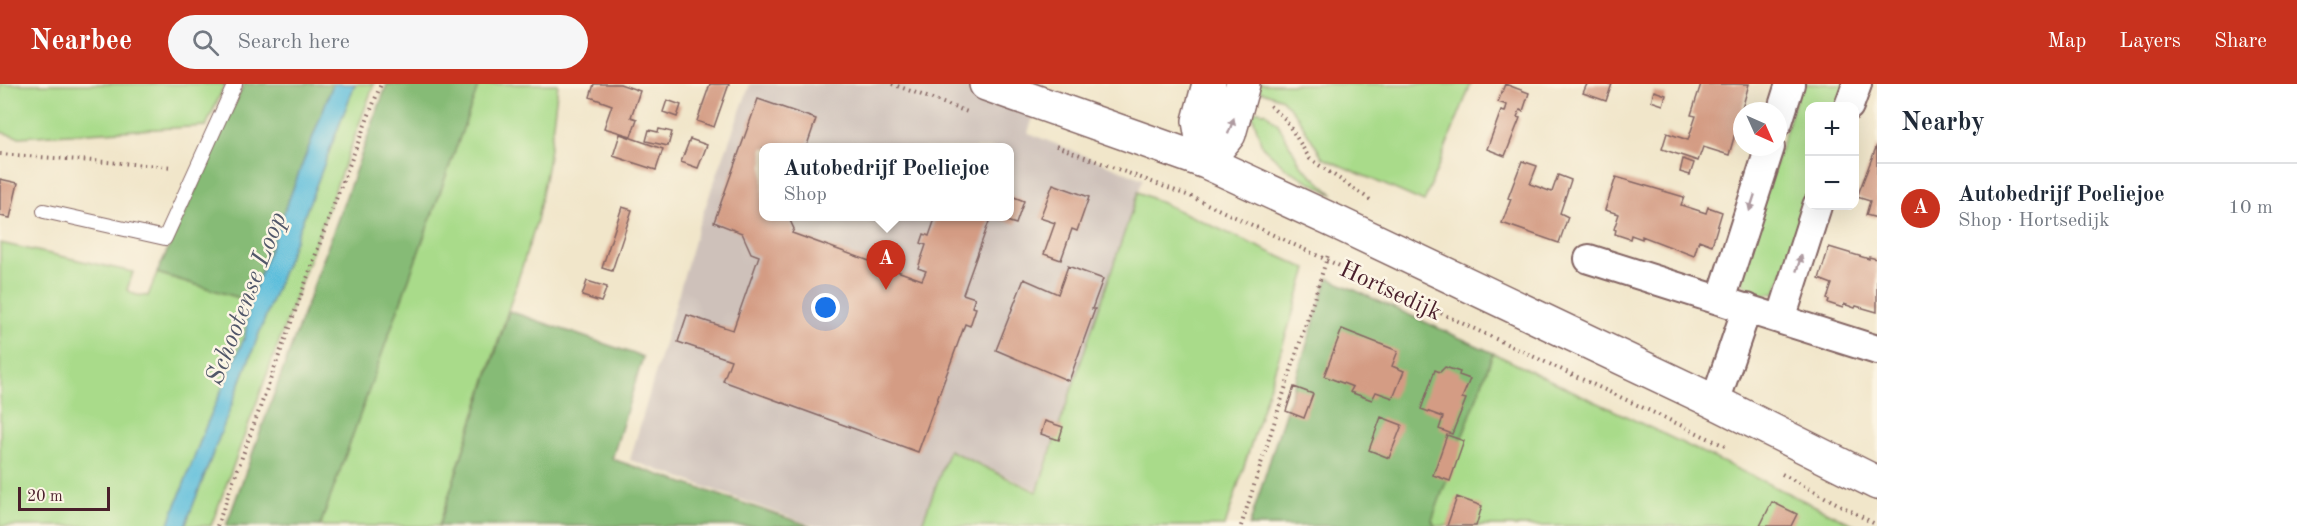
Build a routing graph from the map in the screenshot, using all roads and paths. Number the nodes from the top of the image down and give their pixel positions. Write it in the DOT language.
graph roads {
  1 [pos="235,84"];
  2 [pos="381,84"];
  3 [pos="892,84"];
  4 [pos="986,84"];
  5 [pos="1209,84"];
  6 [pos="1790,84"];
  7 [pos="1857,84"];
  8 [pos="1242,91"];
  9 [pos="1784,102"];
  10 [pos="1850,102"];
  11 [pos="981,117"];
  12 [pos="1048,142"];
  13 [pos="0,154"];
  14 [pos="1768,156"];
  15 [pos="1206,162"];
  16 [pos="197,168"];
  17 [pos="1373,202"];
  18 [pos="1816,210"];
  19 [pos="44,211"];
  20 [pos="1338,223"];
  21 [pos="1589,259"];
  22 [pos="1326,260"];
  23 [pos="1734,304"];
  24 [pos="1781,319"];
  25 [pos="1877,350"];
  26 [pos="1715,402"];
  27 [pos="1734,450"];
  28 [pos="1775,471"];
  29 [pos="1877,483"];
  30 [pos="1877,525"];
  31 [pos="217,526"];
  32 [pos="1241,526"];
  1 -- 16 [label="lane"];
  2 -- 31 [label="path"];
  3 -- 11 [label="path"];
  4 -- 15 [label="street, Hortsedijk"];
  5 -- 15 [label="street"];
  6 -- 9 [label="street"];
  7 -- 10 [label="street"];
  15 -- 8 [label="street, one-way"];
  8 -- 17 [label="path"];
  12 -- 22 [label="path, Hortsedijk"];
  13 -- 16 [label="path"];
  14 -- 23 [label="street, one-way"];
  15 -- 20 [label="street, Hortsedijk"];
  16 -- 19 [label="lane"];
  24 -- 18 [label="street, one-way"];
  20 -- 22 [label="path"];
  20 -- 26 [label="street, Hortsedijk"];
  21 -- 23 [label="street"];
  22 -- 27 [label="path, Hortsedijk"];
  22 -- 32 [label="path"];
  23 -- 24 [label="street"];
  23 -- 26 [label="street"];
  24 -- 25 [label="street"];
  26 -- 29 [label="street, Hortsedijk"];
  28 -- 30 [label="path"];
}
